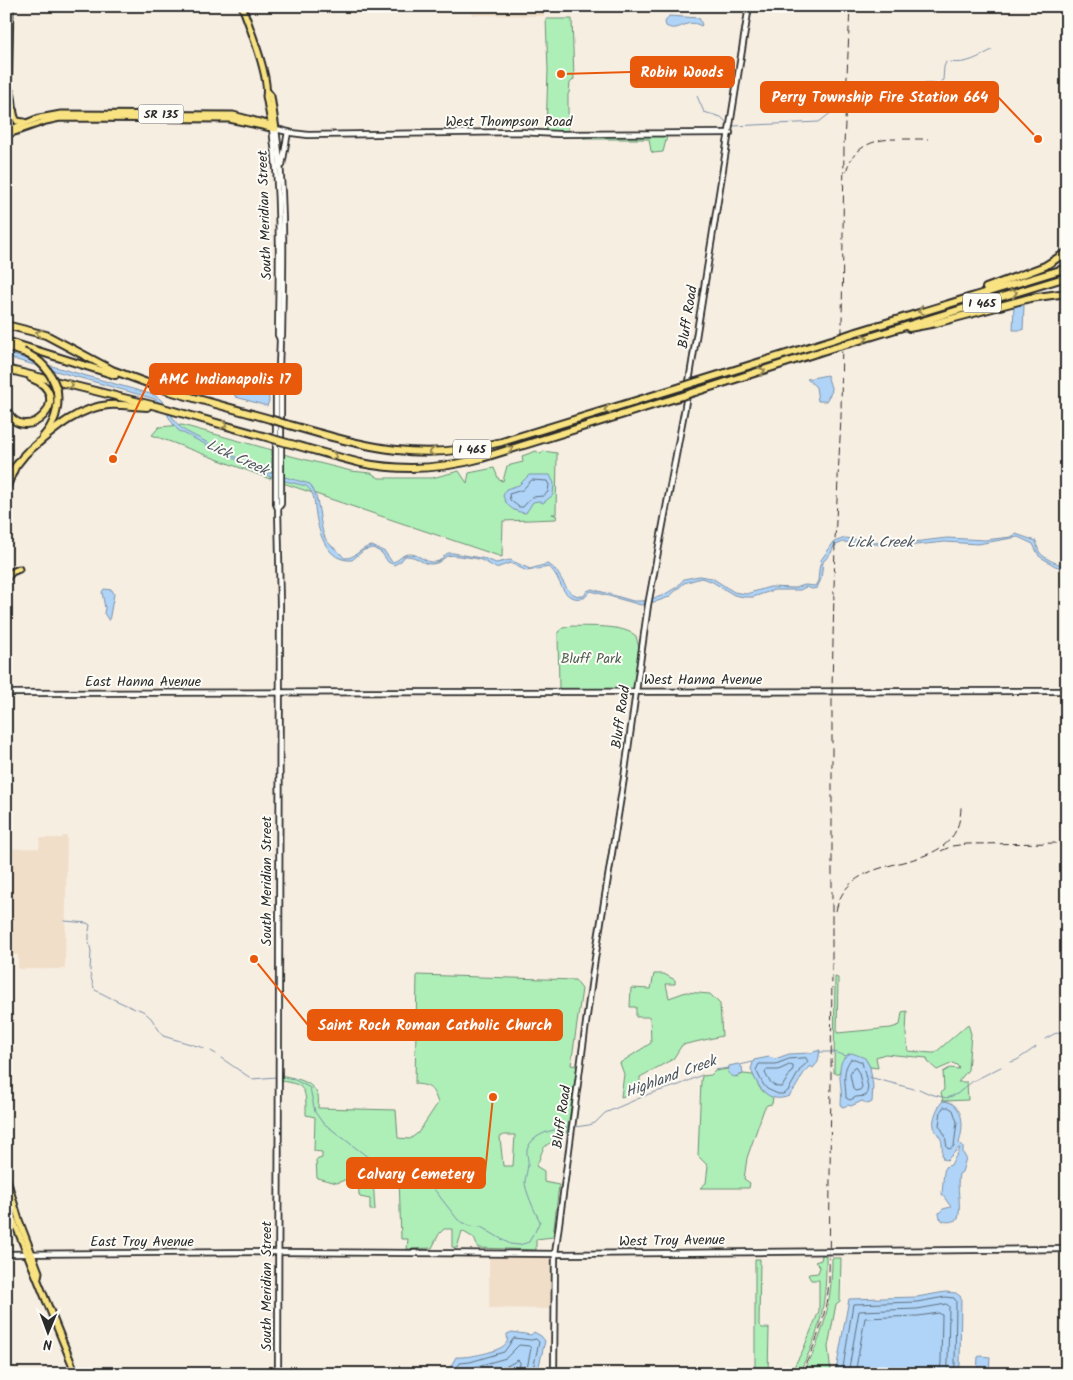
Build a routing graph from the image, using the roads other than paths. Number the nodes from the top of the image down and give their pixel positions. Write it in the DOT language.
graph roads {
  1 [pos="10,6"];
  2 [pos="242,6"];
  3 [pos="749,6"];
  4 [pos="9,89"];
  5 [pos="7,100"];
  6 [pos="27,122"];
  7 [pos="274,128"];
  8 [pos="9,132"];
  9 [pos="288,132"];
  10 [pos="730,133"];
  11 [pos="281,168"];
  12 [pos="6,194"];
  13 [pos="1067,252"];
  14 [pos="1067,268"];
  15 [pos="1067,276"];
  16 [pos="1067,293"];
  17 [pos="962,299"];
  18 [pos="6,326"];
  19 [pos="900,328"];
  20 [pos="280,339"];
  21 [pos="6,340"];
  22 [pos="6,347"];
  23 [pos="6,368"];
  24 [pos="159,387"];
  25 [pos="156,406"];
  26 [pos="6,409"];
  27 [pos="24,455"];
  28 [pos="6,488"];
  29 [pos="19,569"];
  30 [pos="6,579"];
  31 [pos="636,691"];
  32 [pos="1067,691"];
  33 [pos="279,693"];
  34 [pos="6,694"];
  35 [pos="6,1176"];
  36 [pos="6,1192"];
  37 [pos="6,1202"];
  38 [pos="16,1210"];
  39 [pos="1067,1249"];
  40 [pos="278,1252"];
  41 [pos="6,1254"];
  42 [pos="29,1254"];
  43 [pos="555,1254"];
  44 [pos="76,1374"];
  45 [pos="278,1374"];
  46 [pos="554,1374"];
  1 -- 4 [label="main road"];
  2 -- 7 [label="main road, South Meridian Street"];
  3 -- 10 [label="main road, Bluff Road"];
  4 -- 5 [label="main road"];
  4 -- 6 [label="main road"];
  5 -- 8 [label="main road"];
  6 -- 7 [label="main road, SR 135"];
  6 -- 8 [label="main road, SR 135"];
  7 -- 8 [label="main road, SR 135"];
  7 -- 9 [label="main road, West Thompson Road"];
  7 -- 11 [label="main road, South Meridian Street"];
  7 -- 20 [label="main road, South Meridian Street"];
  8 -- 12 [label="main road"];
  9 -- 10 [label="main road, West Thompson Road"];
  9 -- 11 [label="main road, South Meridian Street"];
  10 -- 31 [label="main road, Bluff Road"];
  11 -- 20 [label="main road, South Meridian Street"];
  13 -- 17 [label="highway"];
  14 -- 17 [label="highway, I 465"];
  19 -- 15 [label="highway, I 465, one-way"];
  16 -- 19 [label="highway"];
  17 -- 24 [label="highway, I 465, one-way, bridge"];
  24 -- 18 [label="highway, one-way"];
  25 -- 19 [label="highway, I 465, one-way, bridge"];
  20 -- 33 [label="main road, South Meridian Street"];
  21 -- 24 [label="highway, I 465"];
  22 -- 27 [label="highway, bridge"];
  23 -- 25 [label="highway, I 465, one-way"];
  23 -- 26 [label="highway"];
  25 -- 27 [label="highway"];
  27 -- 28 [label="highway"];
  29 -- 30 [label="main road"];
  31 -- 32 [label="main road, West Hanna Avenue"];
  31 -- 33 [label="main road, West Hanna Avenue"];
  31 -- 43 [label="main road, Bluff Road"];
  33 -- 34 [label="main road, East Hanna Avenue"];
  33 -- 40 [label="main road, South Meridian Street"];
  35 -- 38 [label="main road"];
  36 -- 38 [label="main road"];
  37 -- 42 [label="main road"];
  38 -- 42 [label="main road"];
  39 -- 43 [label="main road, West Troy Avenue"];
  40 -- 42 [label="main road, East Troy Avenue"];
  40 -- 43 [label="main road, West Troy Avenue"];
  40 -- 45 [label="main road, South Meridian Street"];
  41 -- 42 [label="main road, East Troy Avenue"];
  42 -- 44 [label="main road"];
  43 -- 46 [label="main road, Bluff Road"];
}
